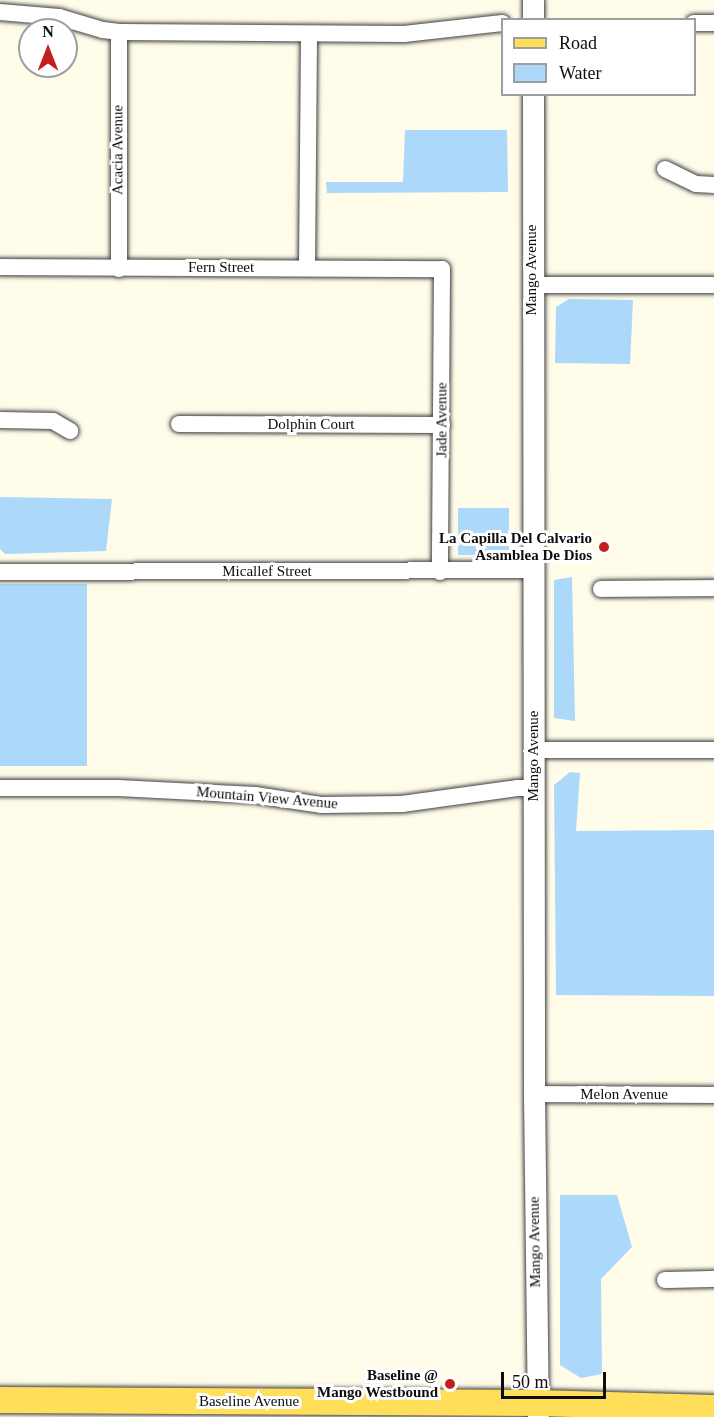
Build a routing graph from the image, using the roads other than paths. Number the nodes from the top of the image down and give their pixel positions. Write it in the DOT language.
graph roads {
  1 [pos="533,0"];
  2 [pos="0,12"];
  3 [pos="533,18"];
  4 [pos="501,23"];
  5 [pos="696,23"];
  6 [pos="714,23"];
  7 [pos="119,32"];
  8 [pos="309,34"];
  9 [pos="533,96"];
  10 [pos="665,169"];
  11 [pos="714,185"];
  12 [pos="0,267"];
  13 [pos="307,268"];
  14 [pos="119,269"];
  15 [pos="442,269"];
  16 [pos="532,285"];
  17 [pos="714,285"];
  18 [pos="0,420"];
  19 [pos="179,424"];
  20 [pos="442,425"];
  21 [pos="70,431"];
  22 [pos="533,570"];
  23 [pos="0,572"];
  24 [pos="440,572"];
  25 [pos="714,588"];
  26 [pos="601,589"];
  27 [pos="534,750"];
  28 [pos="714,750"];
  29 [pos="0,788"];
  30 [pos="533,788"];
  31 [pos="534,1094"];
  32 [pos="714,1095"];
  33 [pos="714,1279"];
  34 [pos="665,1280"];
  35 [pos="0,1400"];
  36 [pos="714,1408"];
  37 [pos="538,1410"];
  1 -- 3 [label="street"];
  2 -- 7 [label="street"];
  4 -- 8 [label="street"];
  5 -- 6 [label="street"];
  7 -- 8 [label="street"];
  7 -- 14 [label="street, Acacia Avenue"];
  8 -- 13 [label="street"];
  9 -- 16 [label="street, Mango Avenue"];
  10 -- 11 [label="street"];
  12 -- 14 [label="street, Fern Street"];
  13 -- 14 [label="street, Fern Street"];
  13 -- 15 [label="street, Fern Street"];
  15 -- 20 [label="street, Jade Avenue"];
  16 -- 17 [label="street"];
  16 -- 22 [label="street, Mango Avenue"];
  18 -- 21 [label="street"];
  19 -- 20 [label="street, Dolphin Court"];
  20 -- 24 [label="street, Jade Avenue"];
  22 -- 24 [label="street, Micallef Street"];
  22 -- 27 [label="street, Mango Avenue"];
  23 -- 24 [label="street, Micallef Street"];
  25 -- 26 [label="street"];
  27 -- 28 [label="street"];
  27 -- 30 [label="street, Mango Avenue"];
  29 -- 30 [label="street, Mountain View Avenue"];
  30 -- 31 [label="street, Mango Avenue"];
  31 -- 32 [label="street, Melon Avenue"];
  31 -- 37 [label="street, Mango Avenue"];
  33 -- 34 [label="street"];
  35 -- 37 [label="main road, Baseline Avenue"];
  36 -- 37 [label="main road, Baseline Avenue"];
}
